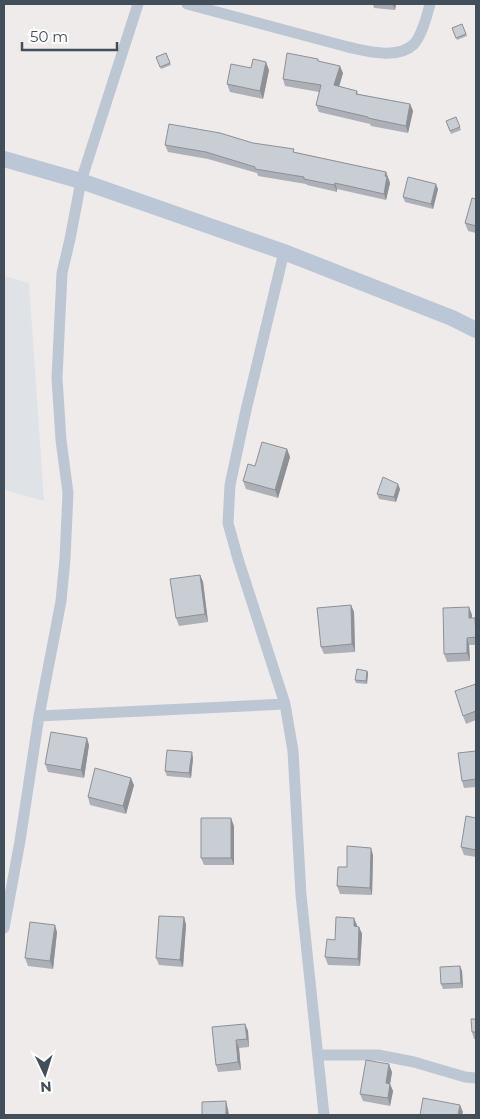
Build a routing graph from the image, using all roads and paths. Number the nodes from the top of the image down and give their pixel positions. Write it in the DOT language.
graph roads {
  1 [pos="138,4"];
  2 [pos="187,4"];
  3 [pos="430,4"];
  4 [pos="4,159"];
  5 [pos="81,181"];
  6 [pos="284,252"];
  7 [pos="476,330"];
  8 [pos="285,704"];
  9 [pos="39,716"];
  10 [pos="4,928"];
  11 [pos="318,1055"];
  12 [pos="476,1078"];
  13 [pos="324,1115"];
  1 -- 5 [label="street"];
  2 -- 3 [label="street"];
  4 -- 5 [label="main road"];
  5 -- 6 [label="main road"];
  5 -- 9 [label="street"];
  6 -- 7 [label="main road"];
  6 -- 8 [label="street"];
  8 -- 9 [label="street"];
  8 -- 11 [label="street"];
  9 -- 10 [label="street"];
  11 -- 12 [label="street"];
  11 -- 13 [label="street"];
}
